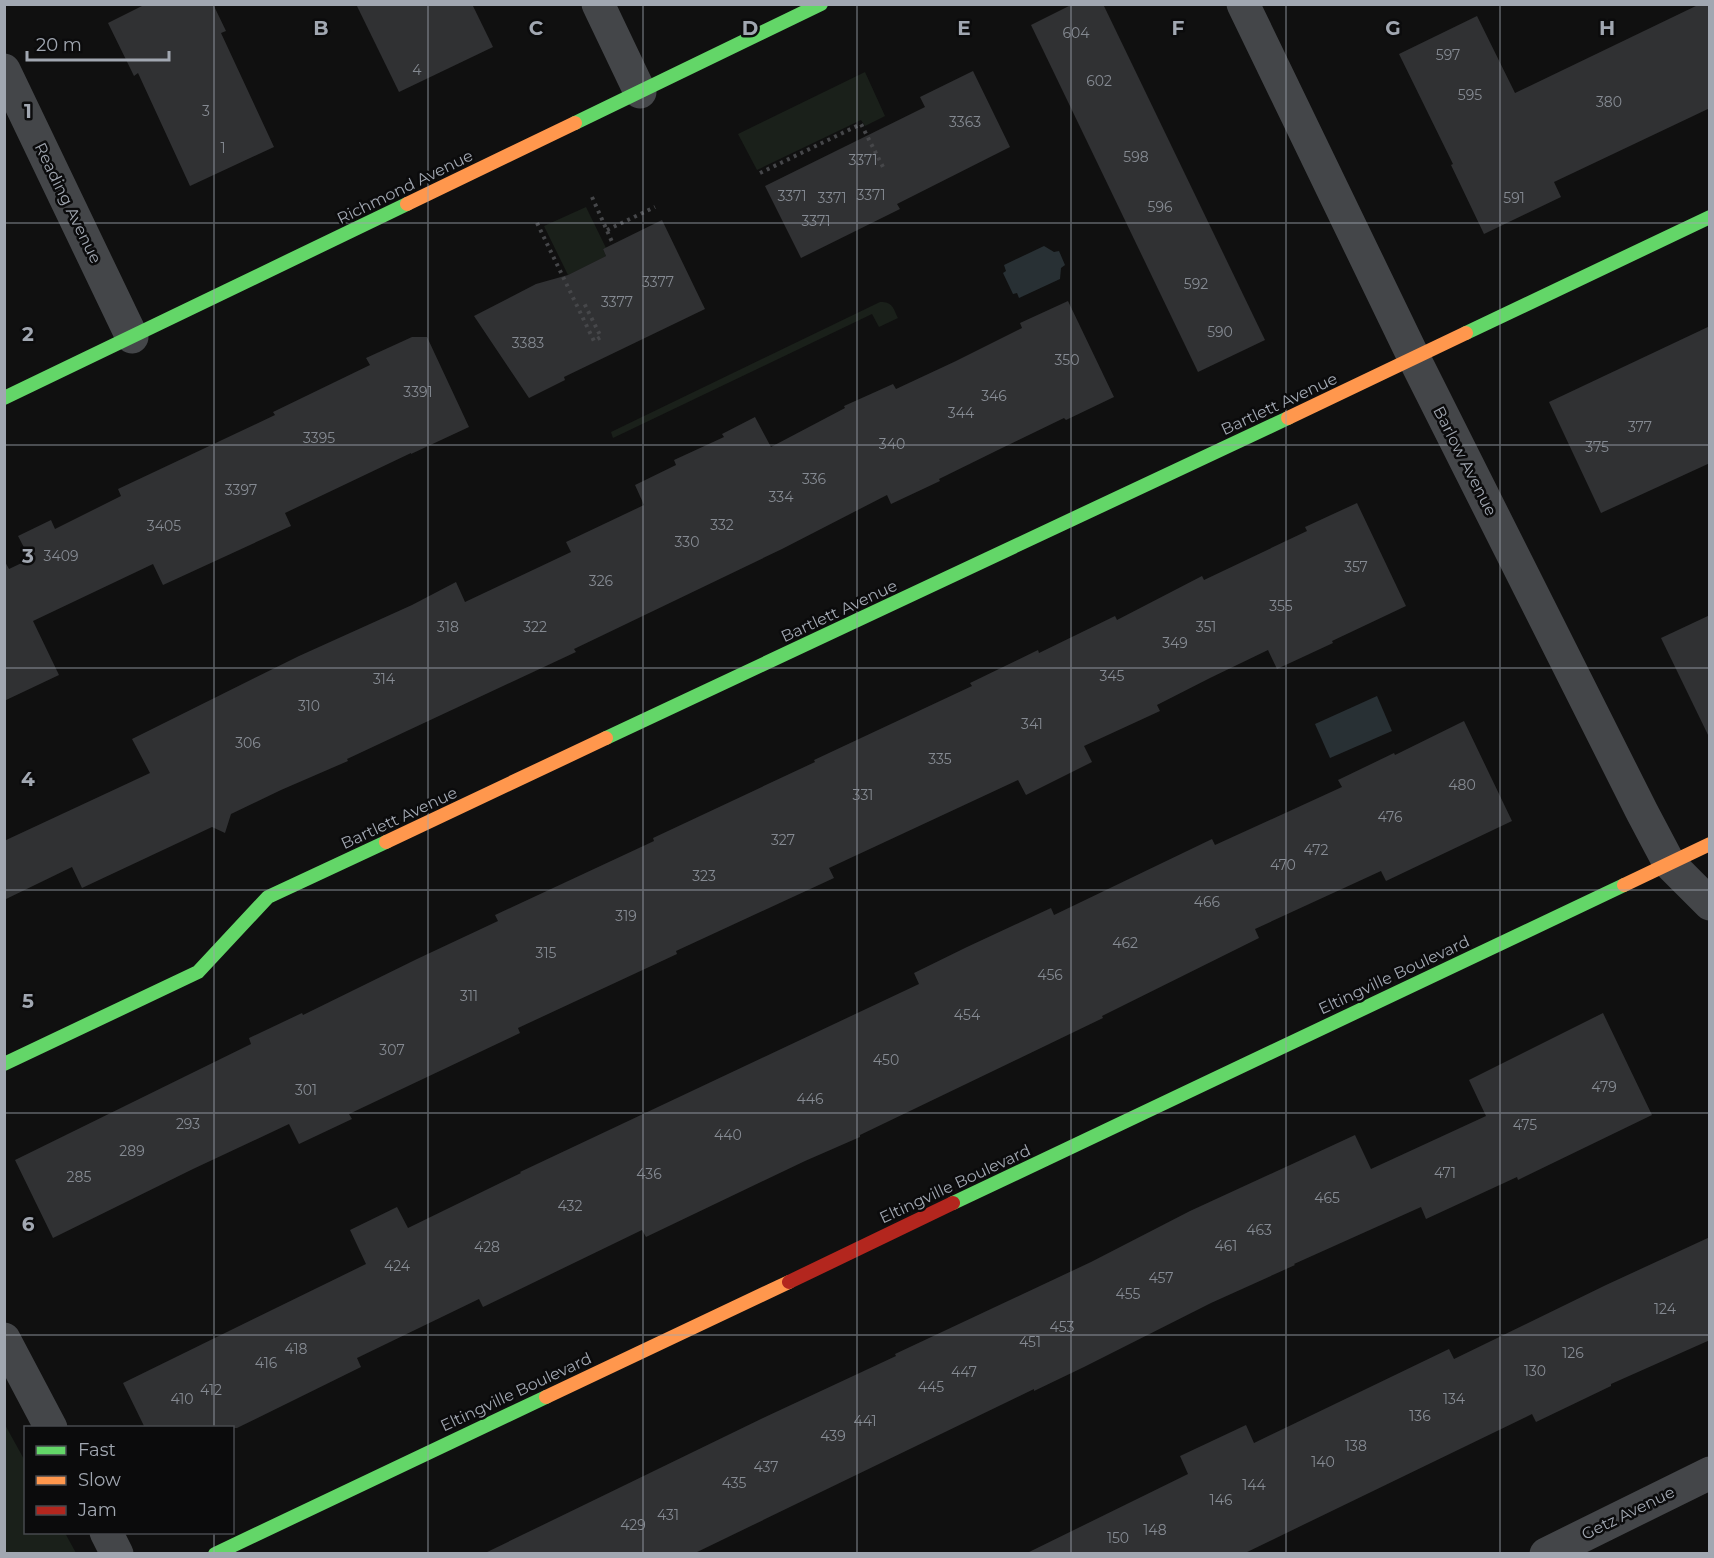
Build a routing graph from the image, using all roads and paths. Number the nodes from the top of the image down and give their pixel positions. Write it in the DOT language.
graph roads {
  1 [pos="598,4"];
  2 [pos="821,4"];
  3 [pos="1243,4"];
  4 [pos="4,70"];
  5 [pos="640,92"];
  6 [pos="880,168"];
  7 [pos="760,173"];
  8 [pos="592,196"];
  9 [pos="655,207"];
  10 [pos="1710,217"];
  11 [pos="537,223"];
  12 [pos="607,230"];
  13 [pos="613,244"];
  14 [pos="584,303"];
  15 [pos="132,337"];
  16 [pos="1414,358"];
  17 [pos="4,399"];
  18 [pos="1710,844"];
  19 [pos="1669,863"];
  20 [pos="1710,904"];
  21 [pos="4,1064"];
  22 [pos="4,1339"];
  23 [pos="50,1426"];
  24 [pos="1710,1473"];
  25 [pos="107,1534"];
  26 [pos="117,1554"];
  27 [pos="215,1554"];
  28 [pos="1546,1554"];
  1 -- 5 [label="street"];
  2 -- 5 [label="street, Richmond Avenue"];
  3 -- 16 [label="street, Barlow Avenue"];
  4 -- 15 [label="street, Reading Avenue"];
  5 -- 15 [label="street, Richmond Avenue"];
  6 -- 7 [label="path"];
  8 -- 12 [label="path"];
  9 -- 12 [label="path"];
  10 -- 16 [label="street, Bartlett Avenue"];
  11 -- 14 [label="path"];
  12 -- 13 [label="path"];
  15 -- 17 [label="street, Richmond Avenue"];
  16 -- 19 [label="street, Barlow Avenue"];
  16 -- 21 [label="street, Bartlett Avenue"];
  18 -- 19 [label="street, Eltingville Boulevard"];
  19 -- 20 [label="street, Barlow Avenue"];
  19 -- 27 [label="street, Eltingville Boulevard"];
  22 -- 23 [label="street"];
  24 -- 28 [label="street, Getz Avenue"];
  25 -- 26 [label="street"];
}
